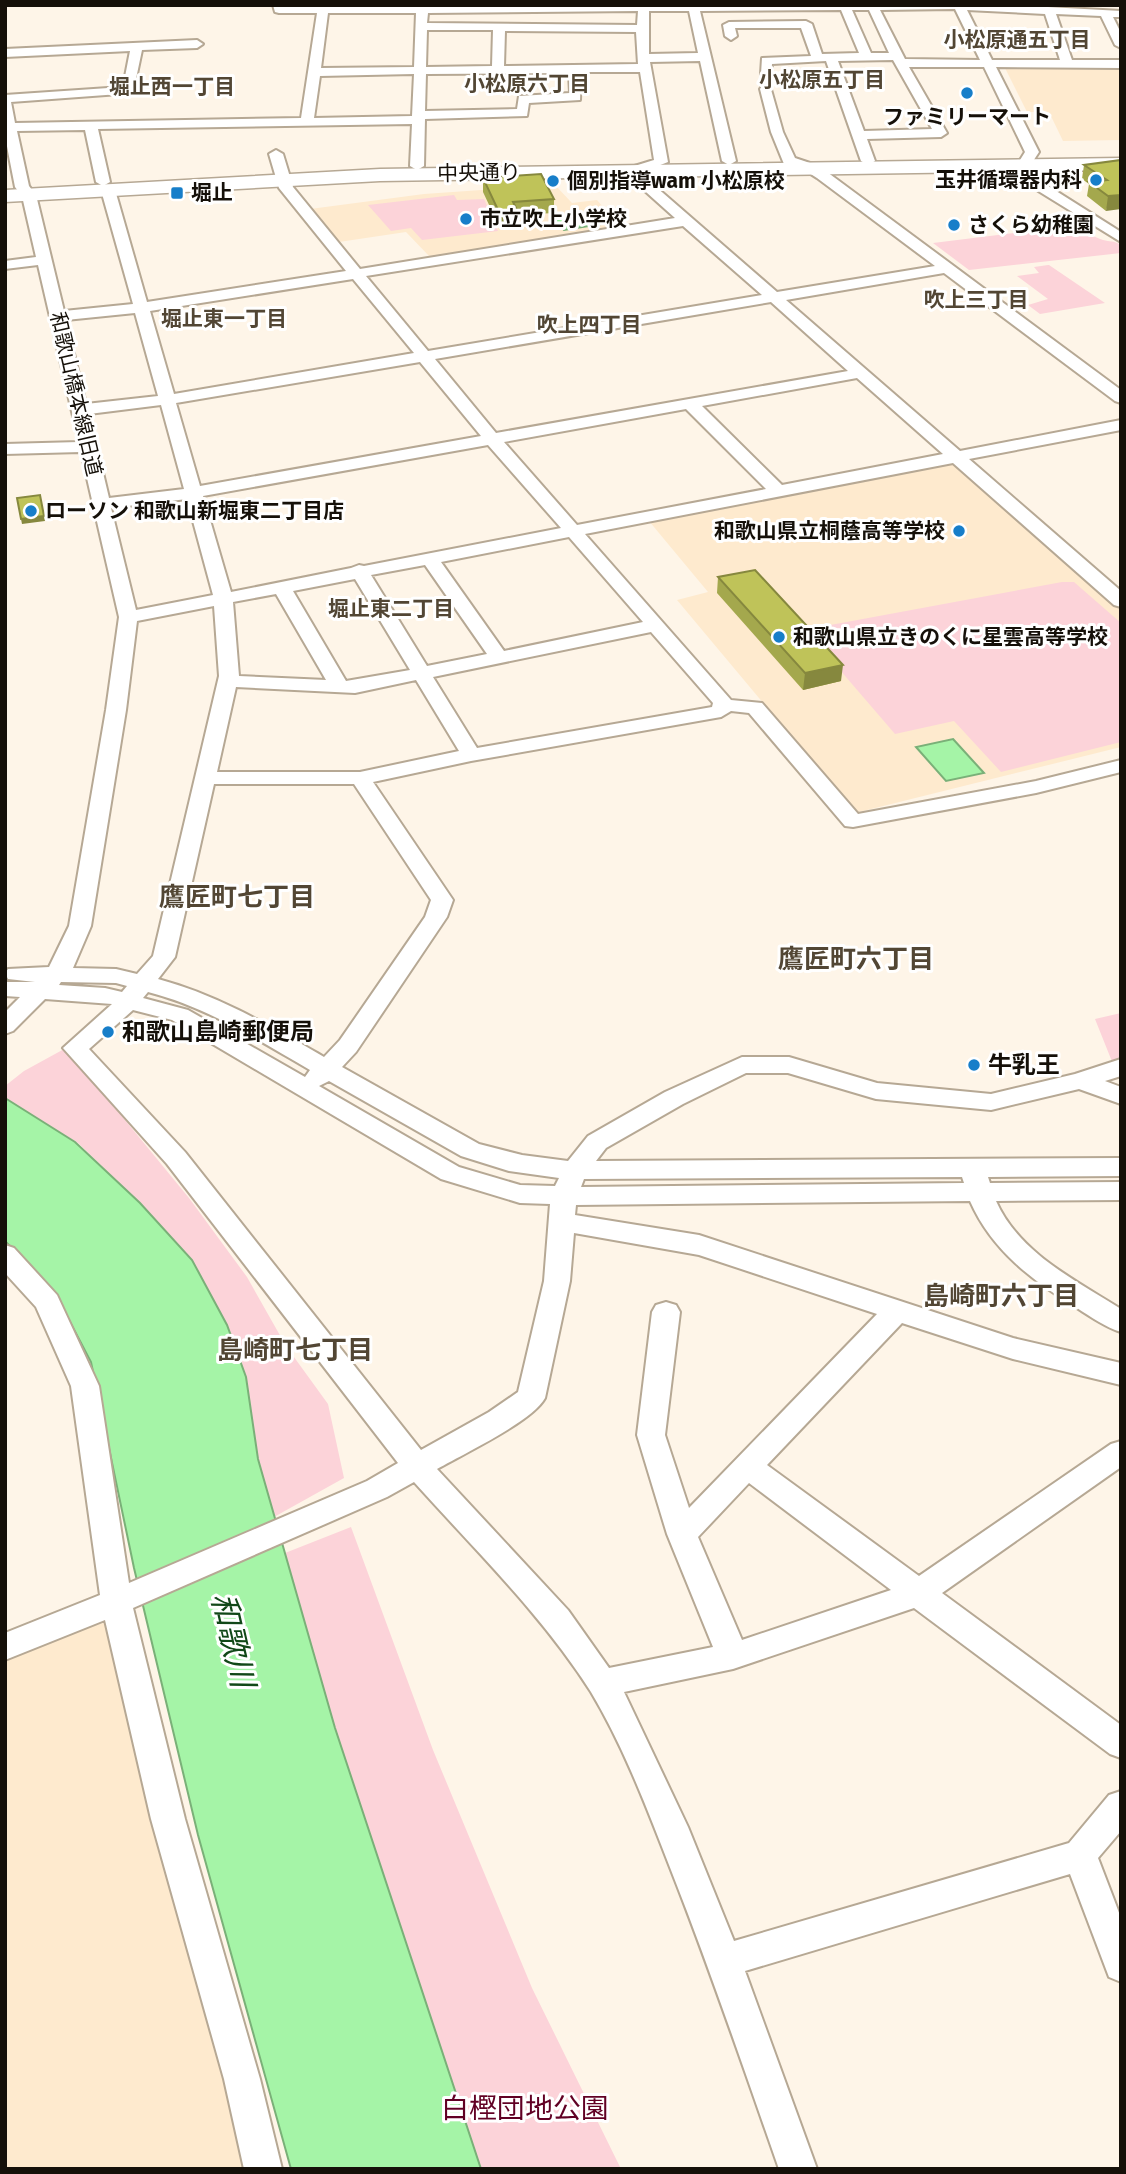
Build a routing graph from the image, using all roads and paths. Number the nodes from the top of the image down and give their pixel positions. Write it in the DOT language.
graph roads {
  1 [pos="279,5"];
  2 [pos="959,6"];
  3 [pos="422,7"];
  4 [pos="644,7"];
  5 [pos="845,7"];
  6 [pos="873,7"];
  7 [pos="694,8"];
  8 [pos="1056,8"];
  9 [pos="323,10"];
  10 [pos="1105,13"];
  11 [pos="1121,13"];
  12 [pos="421,26"];
  13 [pos="499,27"];
  14 [pos="643,29"];
  15 [pos="731,36"];
  16 [pos="197,44"];
  17 [pos="137,45"];
  18 [pos="1121,45"];
  19 [pos="756,49"];
  20 [pos="5,53"];
  21 [pos="704,57"];
  22 [pos="823,57"];
  23 [pos="867,57"];
  24 [pos="899,60"];
  25 [pos="989,62"];
  26 [pos="1067,62"];
  27 [pos="644,63"];
  28 [pos="1121,64"];
  29 [pos="568,65"];
  30 [pos="498,69"];
  31 [pos="418,70"];
  32 [pos="314,72"];
  33 [pos="766,75"];
  34 [pos="5,101"];
  35 [pos="419,117"];
  36 [pos="307,121"];
  37 [pos="91,124"];
  38 [pos="9,135"];
  39 [pos="859,135"];
  40 [pos="1121,158"];
  41 [pos="868,160"];
  42 [pos="729,161"];
  43 [pos="789,161"];
  44 [pos="661,162"];
  45 [pos="1028,162"];
  46 [pos="1121,164"];
  47 [pos="417,166"];
  48 [pos="280,168"];
  49 [pos="811,168"];
  50 [pos="633,171"];
  51 [pos="105,186"];
  52 [pos="13,193"];
  53 [pos="687,221"];
  54 [pos="1121,238"];
  55 [pos="45,260"];
  56 [pos="5,265"];
  57 [pos="948,268"];
  58 [pos="359,274"];
  59 [pos="774,298"];
  60 [pos="140,308"];
  61 [pos="58,316"];
  62 [pos="427,357"];
  63 [pos="861,373"];
  64 [pos="1121,398"];
  65 [pos="165,400"];
  66 [pos="689,403"];
  67 [pos="80,410"];
  68 [pos="1121,425"];
  69 [pos="493,440"];
  70 [pos="88,447"];
  71 [pos="5,449"];
  72 [pos="955,457"];
  73 [pos="778,491"];
  74 [pos="192,493"];
  75 [pos="102,505"];
  76 [pos="574,530"];
  77 [pos="429,557"];
  78 [pos="359,570"];
  79 [pos="281,586"];
  80 [pos="1117,593"];
  81 [pos="223,597"];
  82 [pos="128,617"];
  83 [pos="656,625"];
  84 [pos="499,657"];
  85 [pos="421,672"];
  86 [pos="228,681"];
  87 [pos="341,687"];
  88 [pos="722,705"];
  89 [pos="471,755"];
  90 [pos="1121,766"];
  91 [pos="206,778"];
  92 [pos="360,778"];
  93 [pos="137,991"];
  94 [pos="20,993"];
  95 [pos="1121,1067"];
  96 [pos="326,1069"];
  97 [pos="1080,1081"];
  98 [pos="307,1087"];
  99 [pos="1121,1096"];
  100 [pos="1121,1167"];
  101 [pos="575,1170"];
  102 [pos="976,1180"];
  103 [pos="1121,1191"];
  104 [pos="563,1209"];
  105 [pos="5,1255"];
  106 [pos="666,1312"];
  107 [pos="896,1312"];
  108 [pos="1121,1322"];
  109 [pos="1121,1374"];
  110 [pos="1121,1452"];
  111 [pos="747,1466"];
  112 [pos="418,1467"];
  113 [pos="682,1534"];
  114 [pos="917,1594"];
  115 [pos="116,1602"];
  116 [pos="5,1647"];
  117 [pos="733,1656"];
  118 [pos="602,1683"];
  119 [pos="1121,1744"];
  120 [pos="1121,1806"];
  121 [pos="1080,1855"];
  122 [pos="724,1961"];
  123 [pos="1121,1965"];
  124 [pos="263,2169"];
  125 [pos="798,2169"];
  1 -- 9 [label="street"];
  2 -- 6 [label="street"];
  2 -- 8 [label="street"];
  2 -- 25 [label="street"];
  3 -- 4 [label="street"];
  3 -- 9 [label="street"];
  3 -- 12 [label="street"];
  4 -- 7 [label="street"];
  4 -- 14 [label="street"];
  5 -- 6 [label="street"];
  5 -- 7 [label="street"];
  5 -- 23 [label="street"];
  6 -- 24 [label="street"];
  7 -- 21 [label="street"];
  8 -- 10 [label="street"];
  8 -- 26 [label="street"];
  9 -- 32 [label="street"];
  10 -- 11 [label="street"];
  10 -- 18 [label="street"];
  12 -- 13 [label="street"];
  12 -- 31 [label="street"];
  13 -- 14 [label="street"];
  13 -- 30 [label="street"];
  14 -- 27 [label="street"];
  15 -- 22 [label="street"];
  16 -- 17 [label="street"];
  17 -- 20 [label="street"];
  17 -- 34 [label="street"];
  19 -- 33 [label="street"];
  21 -- 27 [label="street"];
  21 -- 42 [label="street"];
  22 -- 23 [label="street"];
  22 -- 33 [label="street"];
  22 -- 39 [label="street"];
  23 -- 24 [label="street"];
  24 -- 25 [label="street"];
  24 -- 39 [label="street"];
  25 -- 26 [label="street"];
  25 -- 45 [label="street"];
  26 -- 28 [label="street"];
  27 -- 29 [label="street"];
  27 -- 44 [label="street"];
  29 -- 30 [label="street"];
  29 -- 35 [label="street"];
  30 -- 31 [label="street"];
  31 -- 32 [label="street"];
  31 -- 35 [label="street"];
  32 -- 36 [label="street"];
  33 -- 43 [label="street"];
  34 -- 38 [label="street, 和歌山橋本線旧道"];
  35 -- 36 [label="street"];
  35 -- 47 [label="street"];
  36 -- 37 [label="street"];
  37 -- 38 [label="street"];
  37 -- 51 [label="street"];
  38 -- 52 [label="street, 和歌山橋本線旧道"];
  39 -- 41 [label="street"];
  40 -- 45 [label="highway, 中央通り"];
  41 -- 43 [label="highway, 中央通り"];
  41 -- 45 [label="highway, 中央通り"];
  42 -- 43 [label="highway, 中央通り"];
  42 -- 44 [label="highway, 中央通り"];
  43 -- 49 [label="street"];
  44 -- 47 [label="highway, 中央通り"];
  44 -- 50 [label="street"];
  45 -- 46 [label="highway, 中央通り"];
  45 -- 49 [label="highway, 中央通り"];
  45 -- 54 [label="street"];
  47 -- 48 [label="highway, 中央通り"];
  48 -- 50 [label="highway, 中央通り"];
  48 -- 51 [label="highway, 中央通り"];
  48 -- 58 [label="street"];
  49 -- 50 [label="highway, 中央通り"];
  49 -- 57 [label="street"];
  50 -- 53 [label="street"];
  51 -- 52 [label="highway, 中央通り"];
  51 -- 60 [label="street"];
  52 -- 55 [label="street, 和歌山橋本線旧道"];
  53 -- 58 [label="street"];
  53 -- 59 [label="street"];
  55 -- 56 [label="street"];
  55 -- 61 [label="street, 和歌山橋本線旧道"];
  57 -- 59 [label="street"];
  57 -- 64 [label="street"];
  58 -- 60 [label="street"];
  58 -- 62 [label="street"];
  59 -- 62 [label="street"];
  59 -- 63 [label="street"];
  60 -- 61 [label="street"];
  60 -- 65 [label="street"];
  61 -- 67 [label="street, 和歌山橋本線旧道"];
  62 -- 65 [label="street"];
  62 -- 69 [label="street"];
  63 -- 66 [label="street"];
  63 -- 72 [label="street"];
  65 -- 67 [label="street"];
  65 -- 74 [label="street"];
  66 -- 69 [label="street"];
  66 -- 73 [label="street"];
  67 -- 70 [label="street, 和歌山橋本線旧道"];
  68 -- 72 [label="street"];
  69 -- 74 [label="street"];
  69 -- 76 [label="street"];
  70 -- 71 [label="street"];
  70 -- 75 [label="street, 和歌山橋本線旧道"];
  72 -- 73 [label="street"];
  72 -- 80 [label="street"];
  73 -- 76 [label="street"];
  74 -- 75 [label="street"];
  74 -- 81 [label="street"];
  75 -- 82 [label="street, 和歌山橋本線旧道"];
  76 -- 77 [label="street"];
  76 -- 83 [label="street"];
  77 -- 78 [label="street"];
  77 -- 84 [label="street"];
  78 -- 79 [label="street"];
  78 -- 85 [label="street"];
  79 -- 81 [label="street"];
  79 -- 87 [label="street"];
  81 -- 82 [label="street"];
  81 -- 86 [label="street"];
  82 -- 94 [label="street, 和歌山橋本線旧道"];
  83 -- 84 [label="street"];
  83 -- 88 [label="street"];
  84 -- 85 [label="street"];
  85 -- 87 [label="street"];
  85 -- 89 [label="street"];
  86 -- 87 [label="street"];
  86 -- 91 [label="street"];
  88 -- 89 [label="street"];
  88 -- 90 [label="street"];
  89 -- 92 [label="street"];
  91 -- 92 [label="street"];
  91 -- 93 [label="street"];
  92 -- 96 [label="street"];
  93 -- 94 [label="street"];
  93 -- 96 [label="street"];
  93 -- 98 [label="street"];
  93 -- 112 [label="street"];
  95 -- 97 [label="street"];
  96 -- 98 [label="street"];
  96 -- 101 [label="street"];
  97 -- 99 [label="street"];
  97 -- 101 [label="street"];
  98 -- 104 [label="street"];
  100 -- 102 [label="street"];
  101 -- 102 [label="street"];
  101 -- 104 [label="street"];
  102 -- 103 [label="street"];
  102 -- 104 [label="street"];
  102 -- 108 [label="street"];
  104 -- 107 [label="street"];
  104 -- 112 [label="street"];
  105 -- 115 [label="street"];
  106 -- 113 [label="street"];
  107 -- 109 [label="street"];
  107 -- 111 [label="street"];
  110 -- 114 [label="street"];
  111 -- 113 [label="street"];
  111 -- 114 [label="street"];
  112 -- 115 [label="street"];
  112 -- 118 [label="street"];
  113 -- 117 [label="street"];
  114 -- 117 [label="street"];
  114 -- 119 [label="street"];
  115 -- 116 [label="street"];
  115 -- 124 [label="street"];
  117 -- 118 [label="street"];
  118 -- 122 [label="street"];
  120 -- 121 [label="street"];
  121 -- 122 [label="street"];
  121 -- 123 [label="street"];
  122 -- 125 [label="street"];
}
